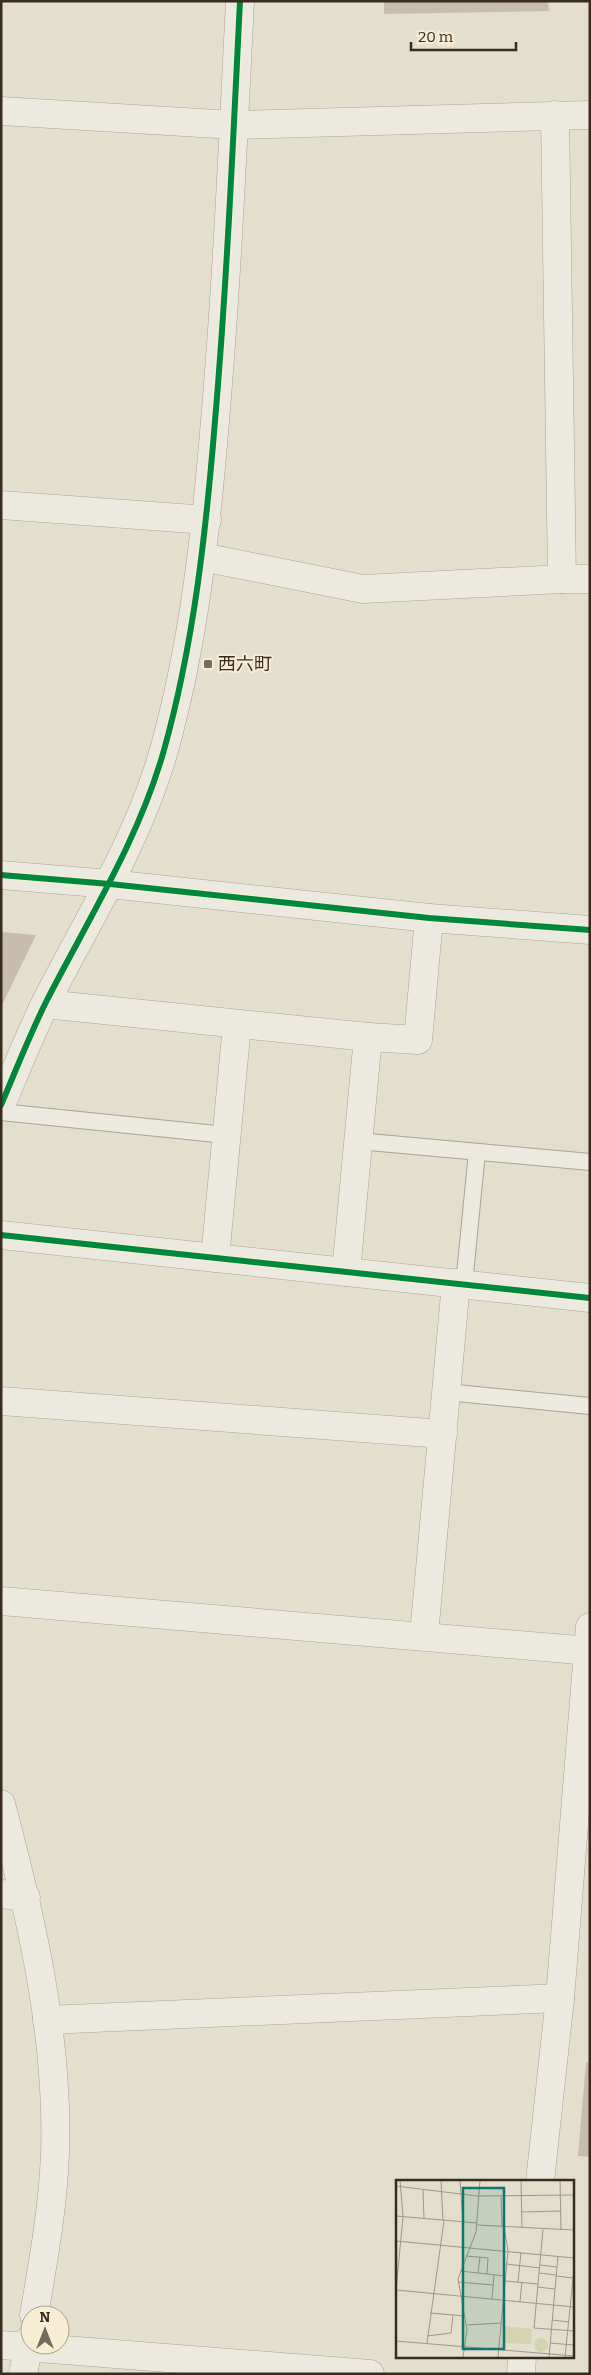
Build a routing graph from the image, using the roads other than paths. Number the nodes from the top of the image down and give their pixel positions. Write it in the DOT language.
graph roads {
  1 [pos="240,1"];
  2 [pos="1,111"];
  3 [pos="555,115"];
  4 [pos="590,115"];
  5 [pos="234,124"];
  6 [pos="1,504"];
  7 [pos="207,520"];
  8 [pos="202,557"];
  9 [pos="562,579"];
  10 [pos="590,579"];
  11 [pos="1,875"];
  12 [pos="110,884"];
  13 [pos="429,918"];
  14 [pos="590,930"];
  15 [pos="45,1004"];
  16 [pos="237,1025"];
  17 [pos="368,1037"];
  18 [pos="1,1105"];
  19 [pos="1,1112"];
  20 [pos="226,1134"];
  21 [pos="358,1141"];
  22 [pos="477,1152"];
  23 [pos="590,1162"];
  24 [pos="1,1235"];
  25 [pos="215,1258"];
  26 [pos="346,1272"];
  27 [pos="460,1284"];
  28 [pos="590,1298"];
  29 [pos="446,1392"];
  30 [pos="1,1401"];
  31 [pos="590,1406"];
  32 [pos="442,1434"];
  33 [pos="1,1601"];
  34 [pos="424,1635"];
  35 [pos="589,1643"];
  36 [pos="1,1804"];
  37 [pos="14,1896"];
  38 [pos="560,1998"];
  39 [pos="47,2020"];
  40 [pos="540,2180"];
  41 [pos="36,2305"];
  42 [pos="20,2344"];
  43 [pos="1,2345"];
  44 [pos="70,2347"];
  45 [pos="27,2355"];
  46 [pos="522,2358"];
  47 [pos="23,2374"];
  48 [pos="370,2374"];
  49 [pos="521,2374"];
  1 -- 5 [label="street"];
  2 -- 5 [label="street"];
  3 -- 4 [label="street"];
  3 -- 5 [label="street"];
  3 -- 9 [label="street"];
  5 -- 7 [label="street"];
  6 -- 7 [label="street"];
  7 -- 8 [label="street"];
  8 -- 9 [label="street"];
  8 -- 12 [label="street"];
  9 -- 10 [label="street"];
  11 -- 12 [label="street"];
  12 -- 13 [label="street"];
  12 -- 15 [label="street"];
  13 -- 14 [label="street"];
  13 -- 17 [label="street"];
  15 -- 16 [label="street"];
  15 -- 18 [label="street"];
  16 -- 17 [label="street"];
  16 -- 20 [label="street"];
  17 -- 21 [label="street"];
  19 -- 20 [label="lane"];
  20 -- 25 [label="street"];
  21 -- 22 [label="lane"];
  21 -- 26 [label="street"];
  22 -- 23 [label="lane"];
  22 -- 27 [label="lane"];
  24 -- 25 [label="street"];
  25 -- 26 [label="street"];
  26 -- 27 [label="street"];
  27 -- 28 [label="street"];
  27 -- 29 [label="street"];
  29 -- 31 [label="lane"];
  29 -- 32 [label="street"];
  30 -- 32 [label="street"];
  32 -- 34 [label="street"];
  33 -- 34 [label="street"];
  34 -- 35 [label="street"];
  35 -- 38 [label="street"];
  36 -- 37 [label="street"];
  37 -- 39 [label="street"];
  38 -- 39 [label="street"];
  38 -- 40 [label="street"];
  39 -- 41 [label="street"];
  42 -- 43 [label="street"];
  44 -- 48 [label="street"];
  45 -- 47 [label="street"];
  46 -- 49 [label="street"];
}
